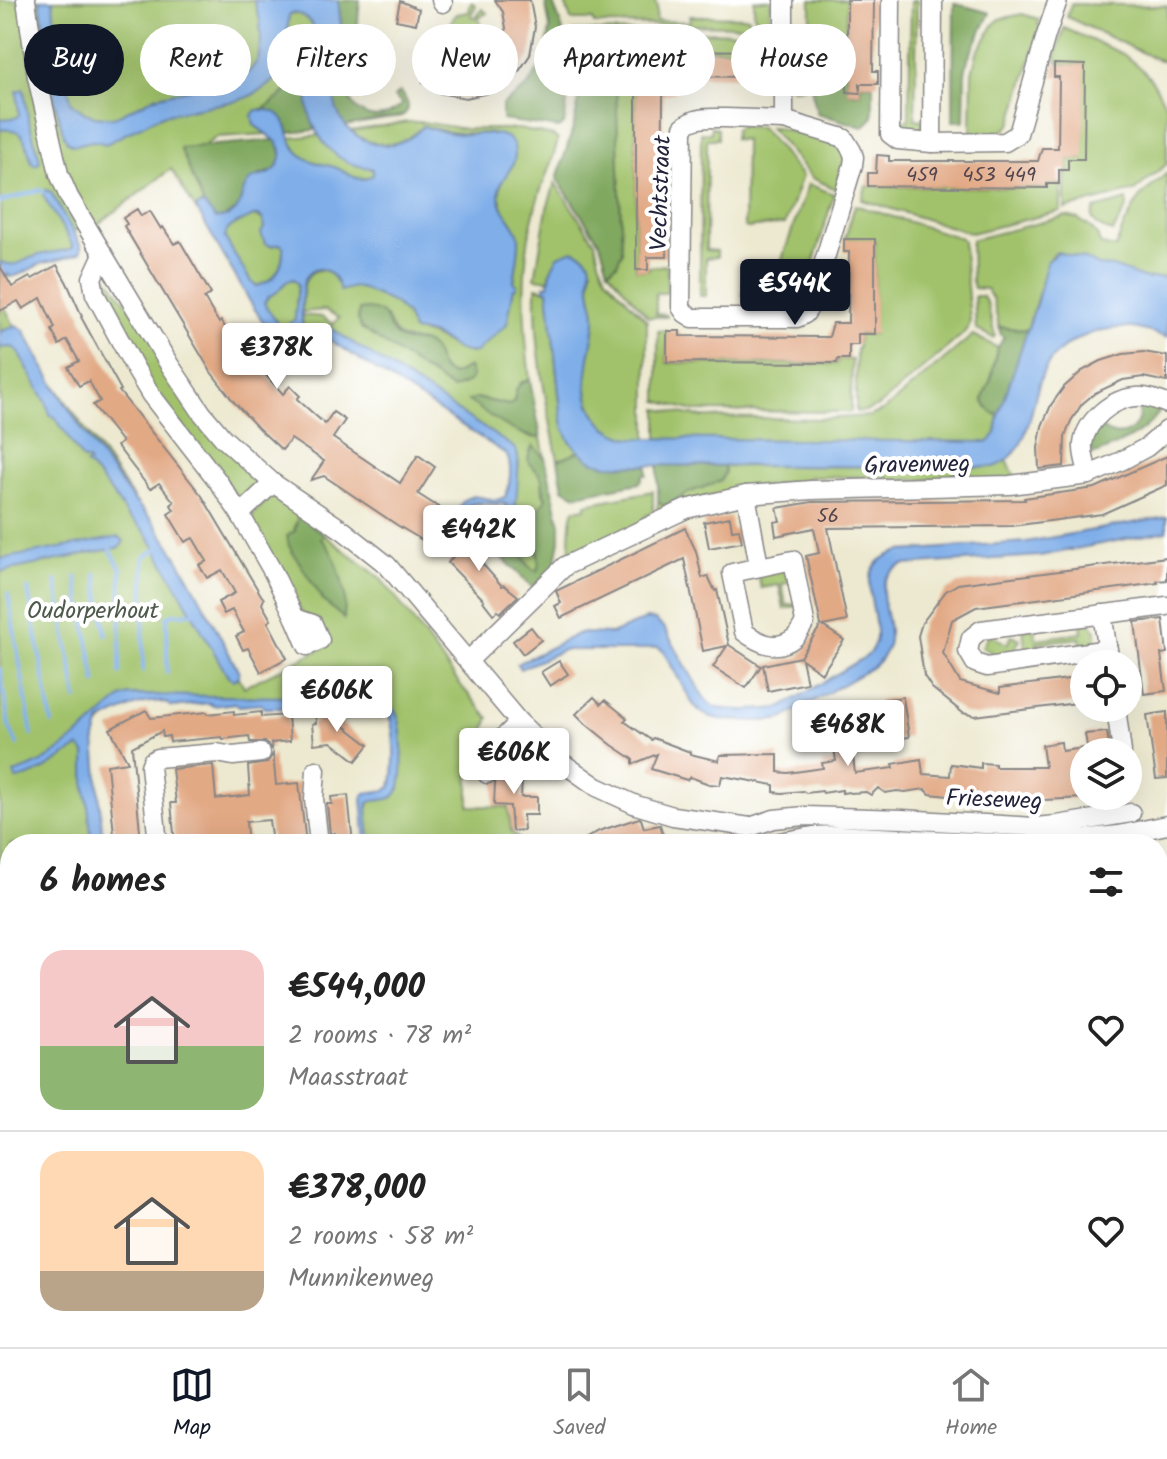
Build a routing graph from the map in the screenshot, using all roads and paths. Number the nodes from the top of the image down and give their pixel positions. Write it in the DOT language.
graph roads {
  1 [pos="26,0"];
  2 [pos="784,0"];
  3 [pos="891,0"];
  4 [pos="933,0"];
  5 [pos="1058,0"];
  6 [pos="784,120"];
  7 [pos="932,143"];
  8 [pos="103,254"];
  9 [pos="1167,404"];
  10 [pos="1167,430"];
  11 [pos="1089,475"];
  12 [pos="273,483"];
  13 [pos="746,495"];
  14 [pos="240,514"];
  15 [pos="759,566"];
  16 [pos="1167,606"];
  17 [pos="1102,614"];
  18 [pos="295,618"];
  19 [pos="1108,650"];
  20 [pos="1070,660"];
  21 [pos="468,661"];
  22 [pos="519,722"];
  23 [pos="261,753"];
  24 [pos="316,770"];
  25 [pos="487,774"];
  26 [pos="1131,810"];
  27 [pos="1131,813"];
  28 [pos="902,819"];
  29 [pos="1167,825"];
  30 [pos="157,834"];
  31 [pos="318,834"];
  32 [pos="748,834"];
  33 [pos="753,834"];
  34 [pos="901,834"];
  35 [pos="1125,834"];
  36 [pos="1135,834"];
  1 -- 8 [label="street"];
  2 -- 6 [label="street"];
  3 -- 7 [label="street"];
  4 -- 7 [label="street"];
  5 -- 7 [label="street"];
  6 -- 6 [label="street, Vechtstraat"];
  8 -- 12 [label="street"];
  8 -- 14 [label="street"];
  9 -- 11 [label="street"];
  10 -- 11 [label="street, Gravenweg"];
  11 -- 13 [label="street, Gravenweg"];
  12 -- 14 [label="street"];
  12 -- 21 [label="street"];
  13 -- 15 [label="street"];
  13 -- 21 [label="street, Gravenweg"];
  14 -- 18 [label="street"];
  15 -- 15 [label="street"];
  16 -- 17 [label="street"];
  17 -- 19 [label="street"];
  17 -- 20 [label="street"];
  21 -- 22 [label="street"];
  22 -- 25 [label="street"];
  22 -- 32 [label="street"];
  23 -- 30 [label="street"];
  24 -- 31 [label="street"];
  26 -- 27 [label="street"];
  27 -- 28 [label="street, Frieseweg"];
  27 -- 35 [label="street"];
  28 -- 33 [label="street, Frieseweg"];
  28 -- 34 [label="street"];
  29 -- 36 [label="street, Frieseweg"];
}
